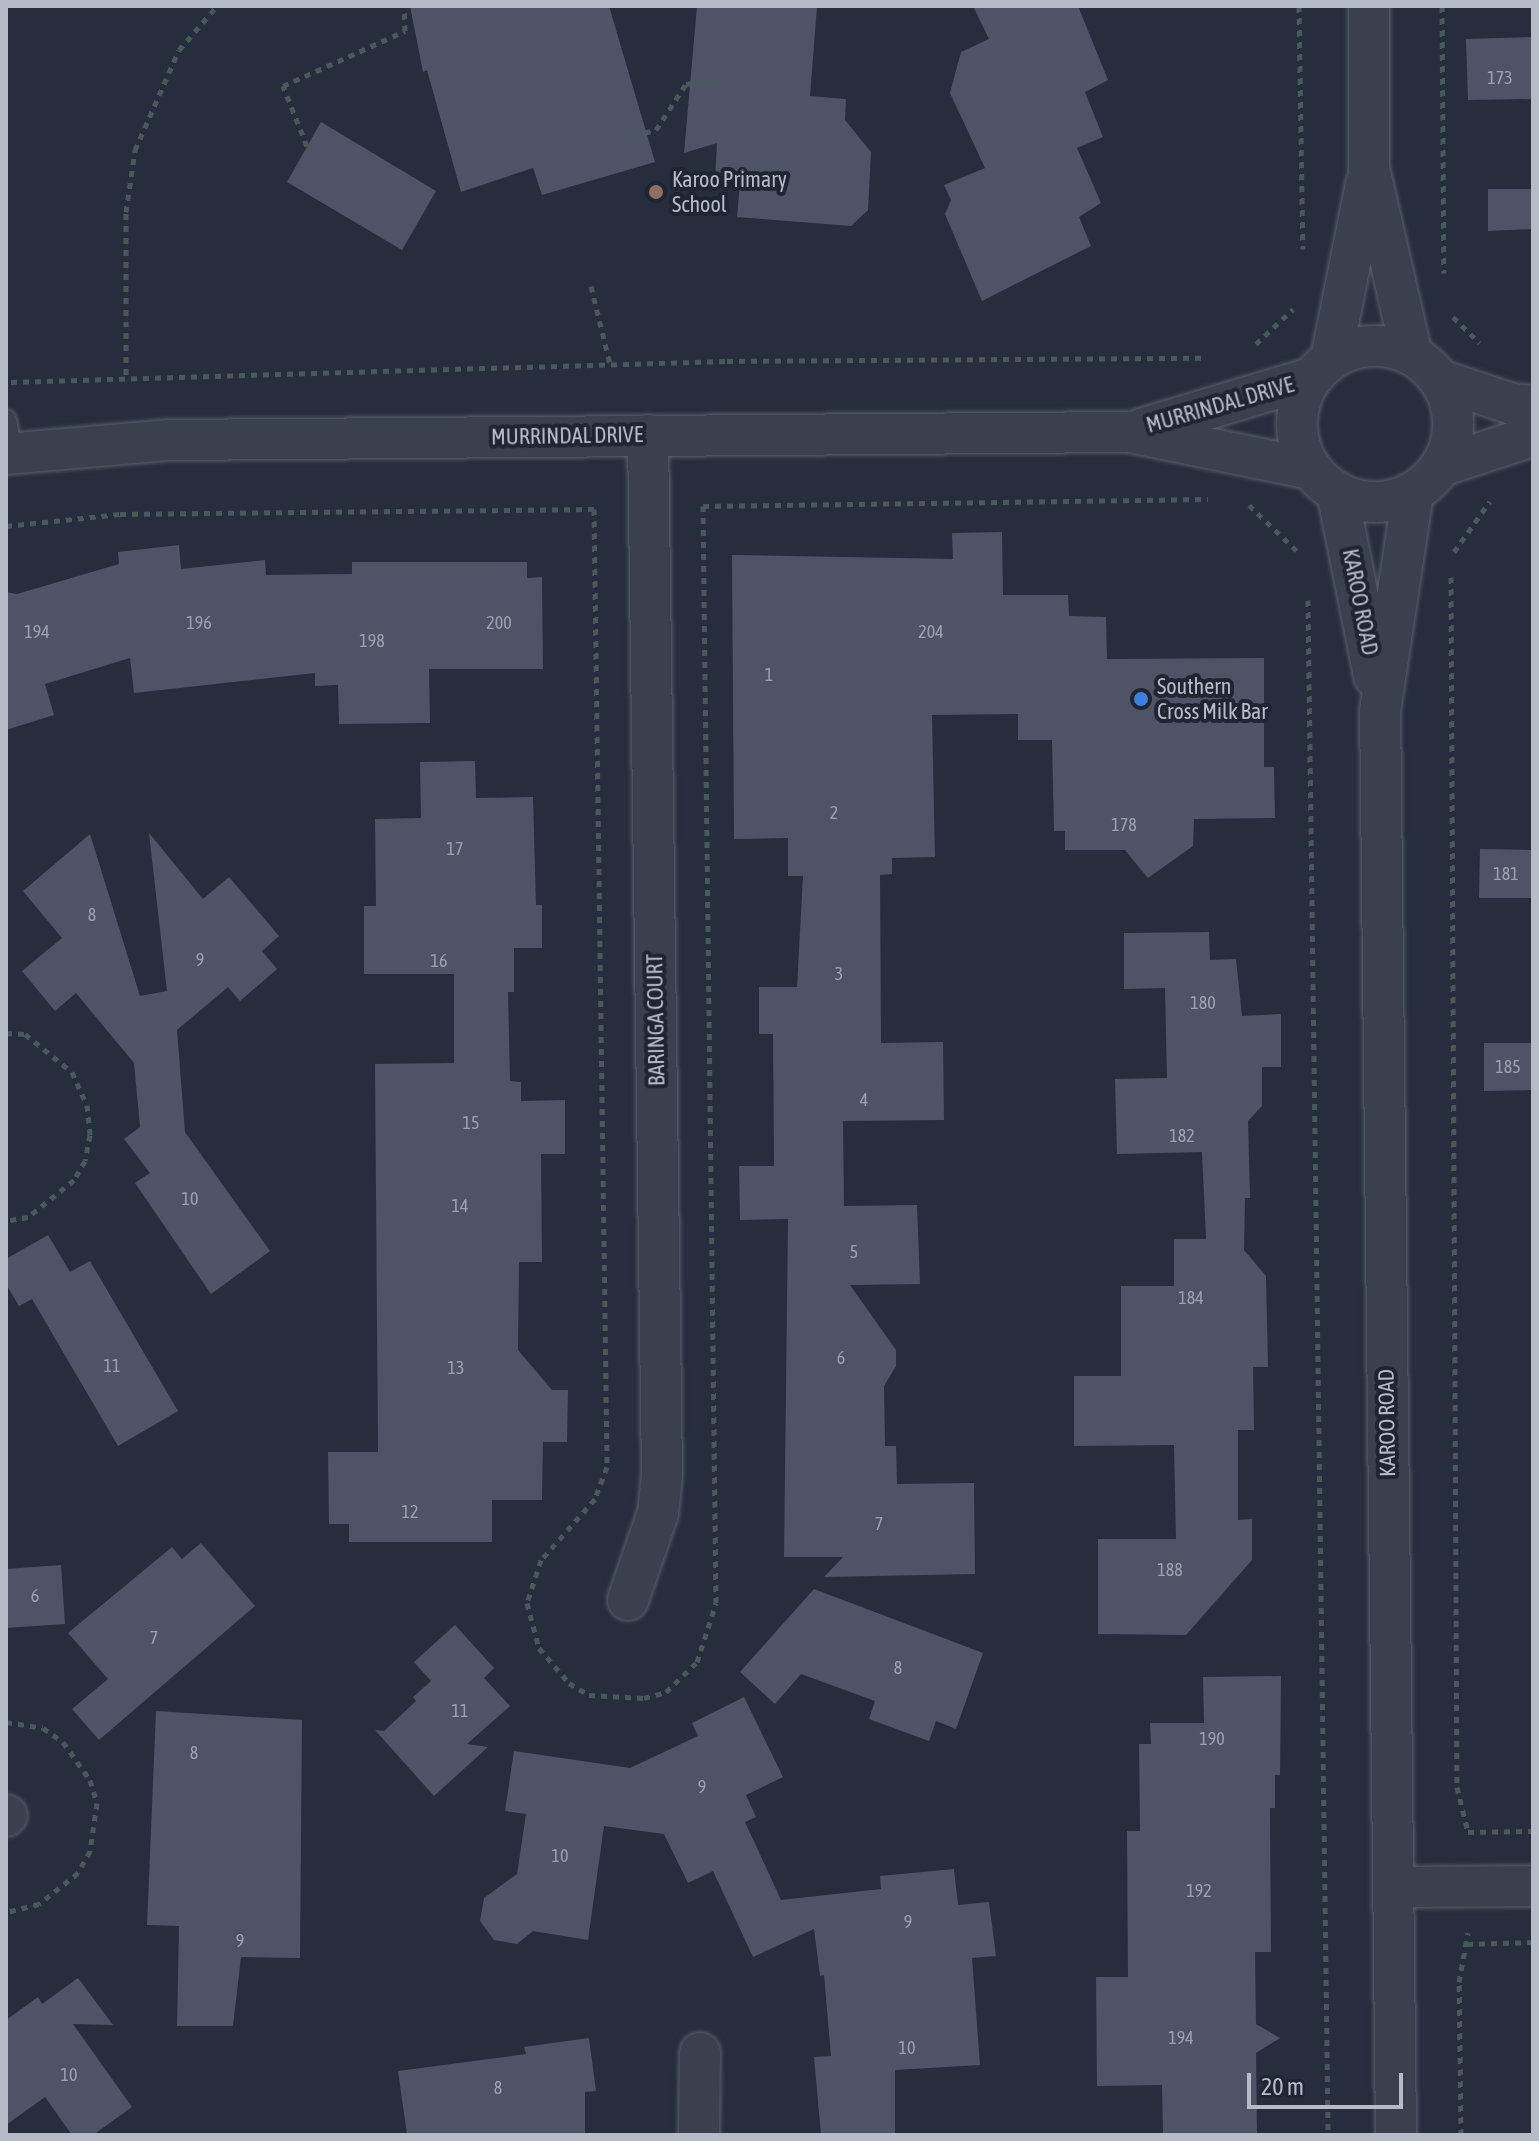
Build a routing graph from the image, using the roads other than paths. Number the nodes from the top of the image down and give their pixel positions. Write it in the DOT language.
graph roads {
  1 [pos="1369,6"];
  2 [pos="1369,168"];
  3 [pos="1426,367"];
  4 [pos="1321,368"];
  5 [pos="1533,406"];
  6 [pos="1129,432"];
  7 [pos="648,435"];
  8 [pos="1533,436"];
  9 [pos="8,442"];
  10 [pos="1427,479"];
  11 [pos="1324,480"];
  12 [pos="1380,711"];
  13 [pos="628,1600"];
  14 [pos="1533,1886"];
  15 [pos="1393,1887"];
  16 [pos="700,2053"];
  17 [pos="699,2135"];
  18 [pos="1396,2135"];
  1 -- 2 [label="street"];
  2 -- 3 [label="street"];
  2 -- 4 [label="street"];
  3 -- 4 [label="street"];
  3 -- 5 [label="street"];
  3 -- 10 [label="street"];
  4 -- 6 [label="street, MURRINDAL DRIVE"];
  4 -- 11 [label="street"];
  6 -- 7 [label="street, MURRINDAL DRIVE"];
  6 -- 11 [label="street, MURRINDAL DRIVE"];
  7 -- 9 [label="street, MURRINDAL DRIVE"];
  7 -- 13 [label="street, BARINGA COURT"];
  8 -- 10 [label="street"];
  10 -- 11 [label="street"];
  10 -- 12 [label="street, KAROO ROAD"];
  11 -- 12 [label="street, KAROO ROAD"];
  12 -- 15 [label="street, KAROO ROAD"];
  14 -- 15 [label="street"];
  15 -- 18 [label="street, KAROO ROAD"];
  16 -- 17 [label="street"];
}
